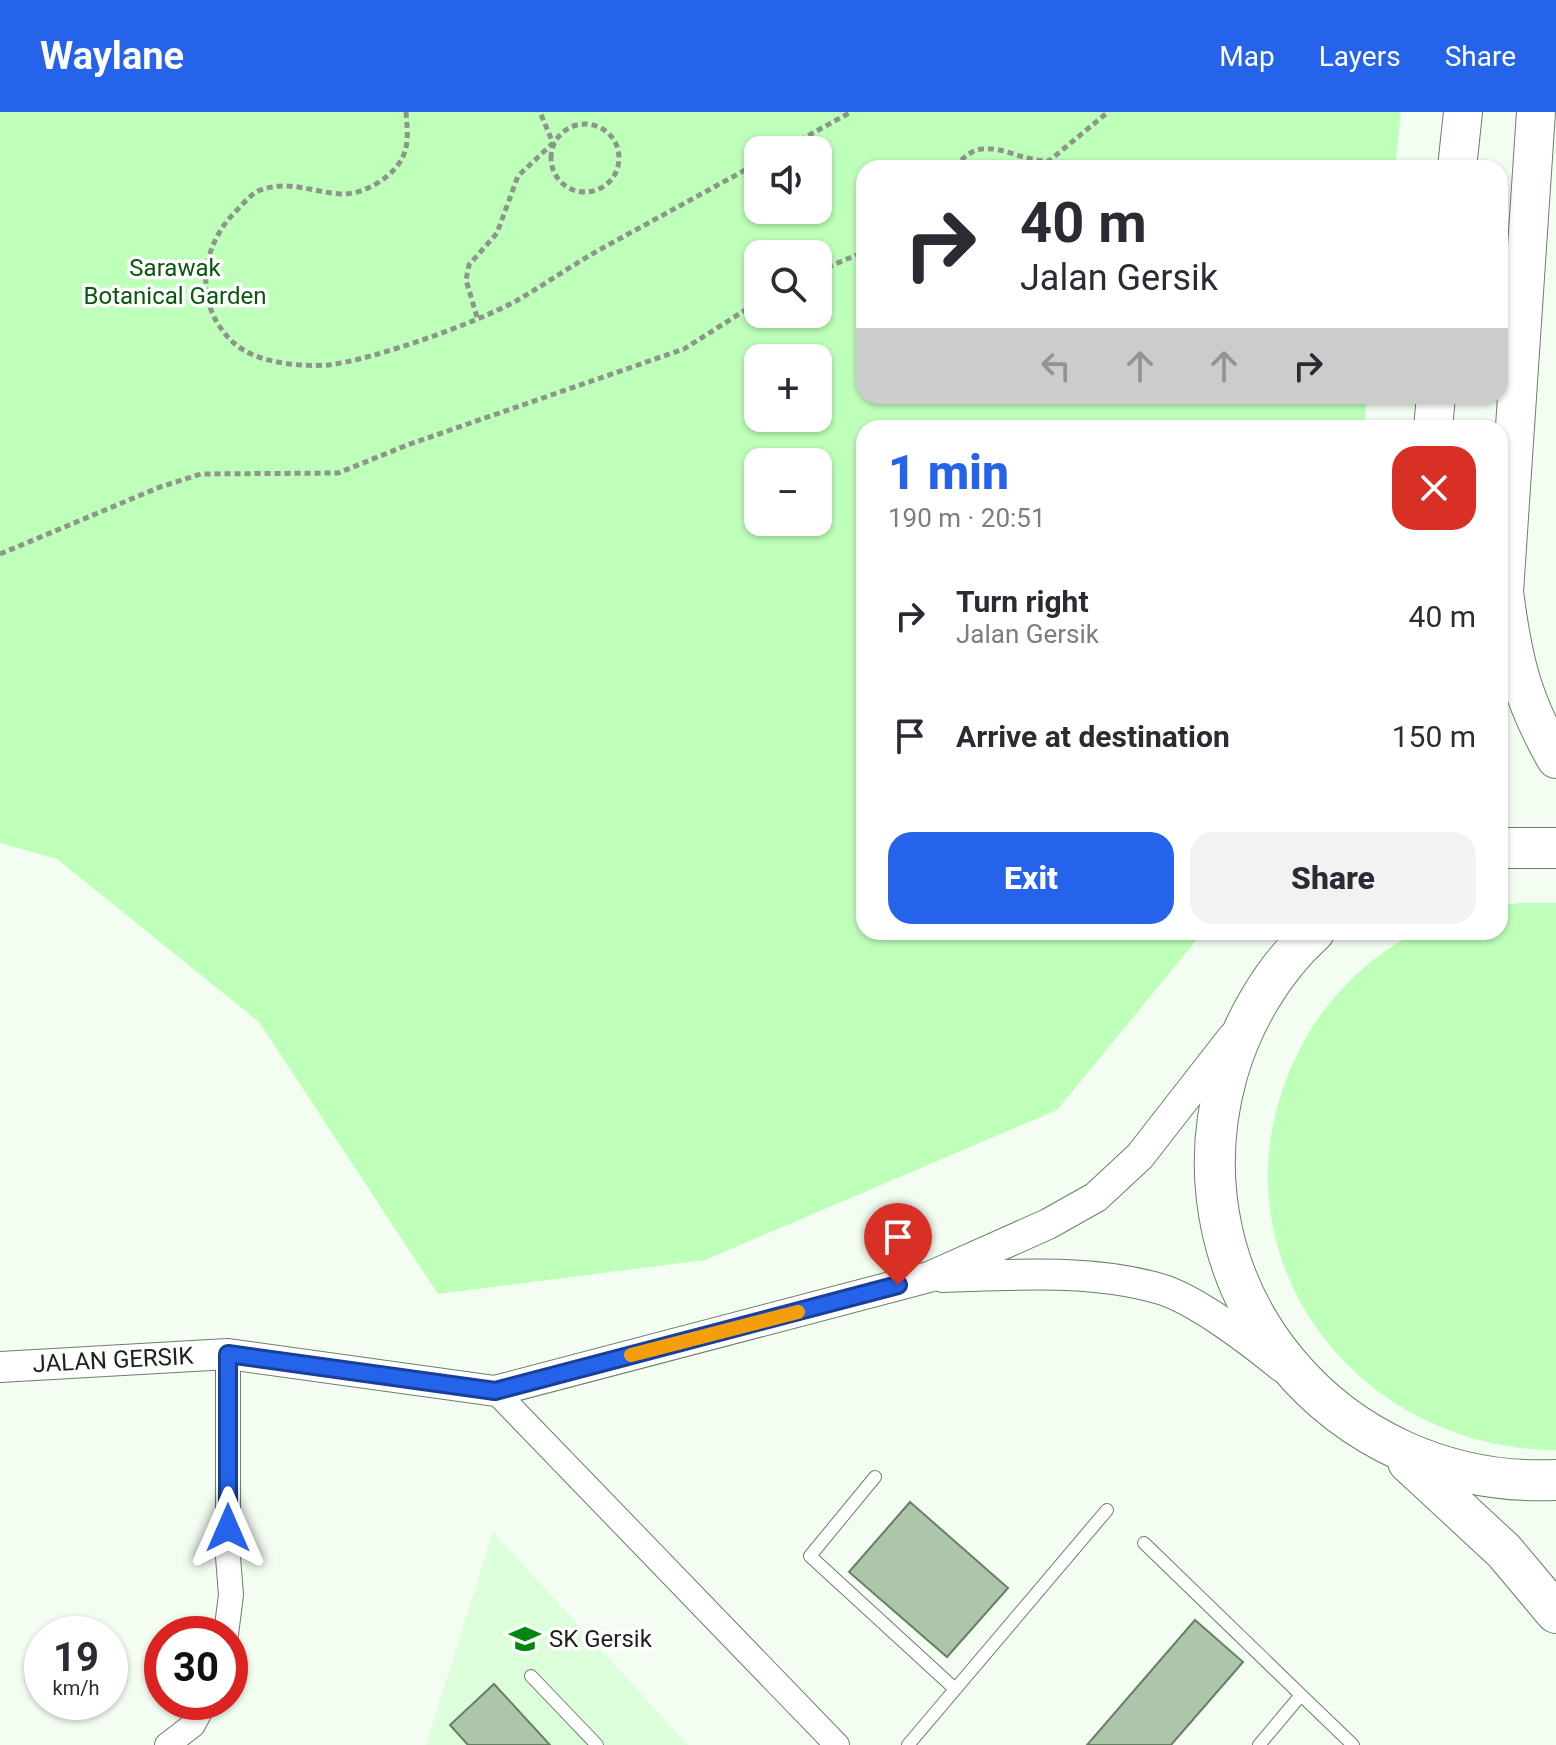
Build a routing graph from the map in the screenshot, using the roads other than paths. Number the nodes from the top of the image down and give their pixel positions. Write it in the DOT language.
graph roads {
  1 [pos="1463,112"];
  2 [pos="1536,112"];
  3 [pos="1458,160"];
  4 [pos="1508,532"];
  5 [pos="1508,623"];
  6 [pos="1556,759"];
  7 [pos="1508,848"];
  8 [pos="1556,848"];
  9 [pos="1305,940"];
  10 [pos="1261,997"];
  11 [pos="929,1277"];
  12 [pos="228,1354"];
  13 [pos="0,1367"];
  14 [pos="495,1391"];
  15 [pos="1328,1405"];
  16 [pos="1392,1448"];
  17 [pos="875,1477"];
  18 [pos="1556,1480"];
  19 [pos="1107,1510"];
  20 [pos="1144,1543"];
  21 [pos="1556,1613"];
  22 [pos="228,1616"];
  23 [pos="531,1676"];
  24 [pos="955,1689"];
  25 [pos="1301,1695"];
  26 [pos="196,1720"];
  27 [pos="167,1745"];
  28 [pos="597,1745"];
  29 [pos="837,1745"];
  30 [pos="908,1745"];
  31 [pos="1259,1745"];
  32 [pos="1353,1745"];
  1 -- 3 [label="main road"];
  2 -- 4 [label="main road"];
  5 -- 6 [label="main road"];
  7 -- 8 [label="highway"];
  9 -- 10 [label="highway"];
  10 -- 11 [label="street"];
  10 -- 15 [label="highway"];
  11 -- 14 [label="street, JALAN GERSIK"];
  11 -- 15 [label="street"];
  12 -- 13 [label="street, JALAN GERSIK"];
  12 -- 14 [label="street, JALAN GERSIK"];
  12 -- 22 [label="street"];
  14 -- 29 [label="street"];
  15 -- 16 [label="highway"];
  16 -- 18 [label="highway"];
  16 -- 21 [label="highway"];
  17 -- 24 [label="lane"];
  19 -- 24 [label="lane"];
  20 -- 25 [label="lane"];
  23 -- 28 [label="lane"];
  24 -- 30 [label="lane"];
  25 -- 31 [label="lane"];
  25 -- 32 [label="lane"];
  26 -- 27 [label="street"];
}
